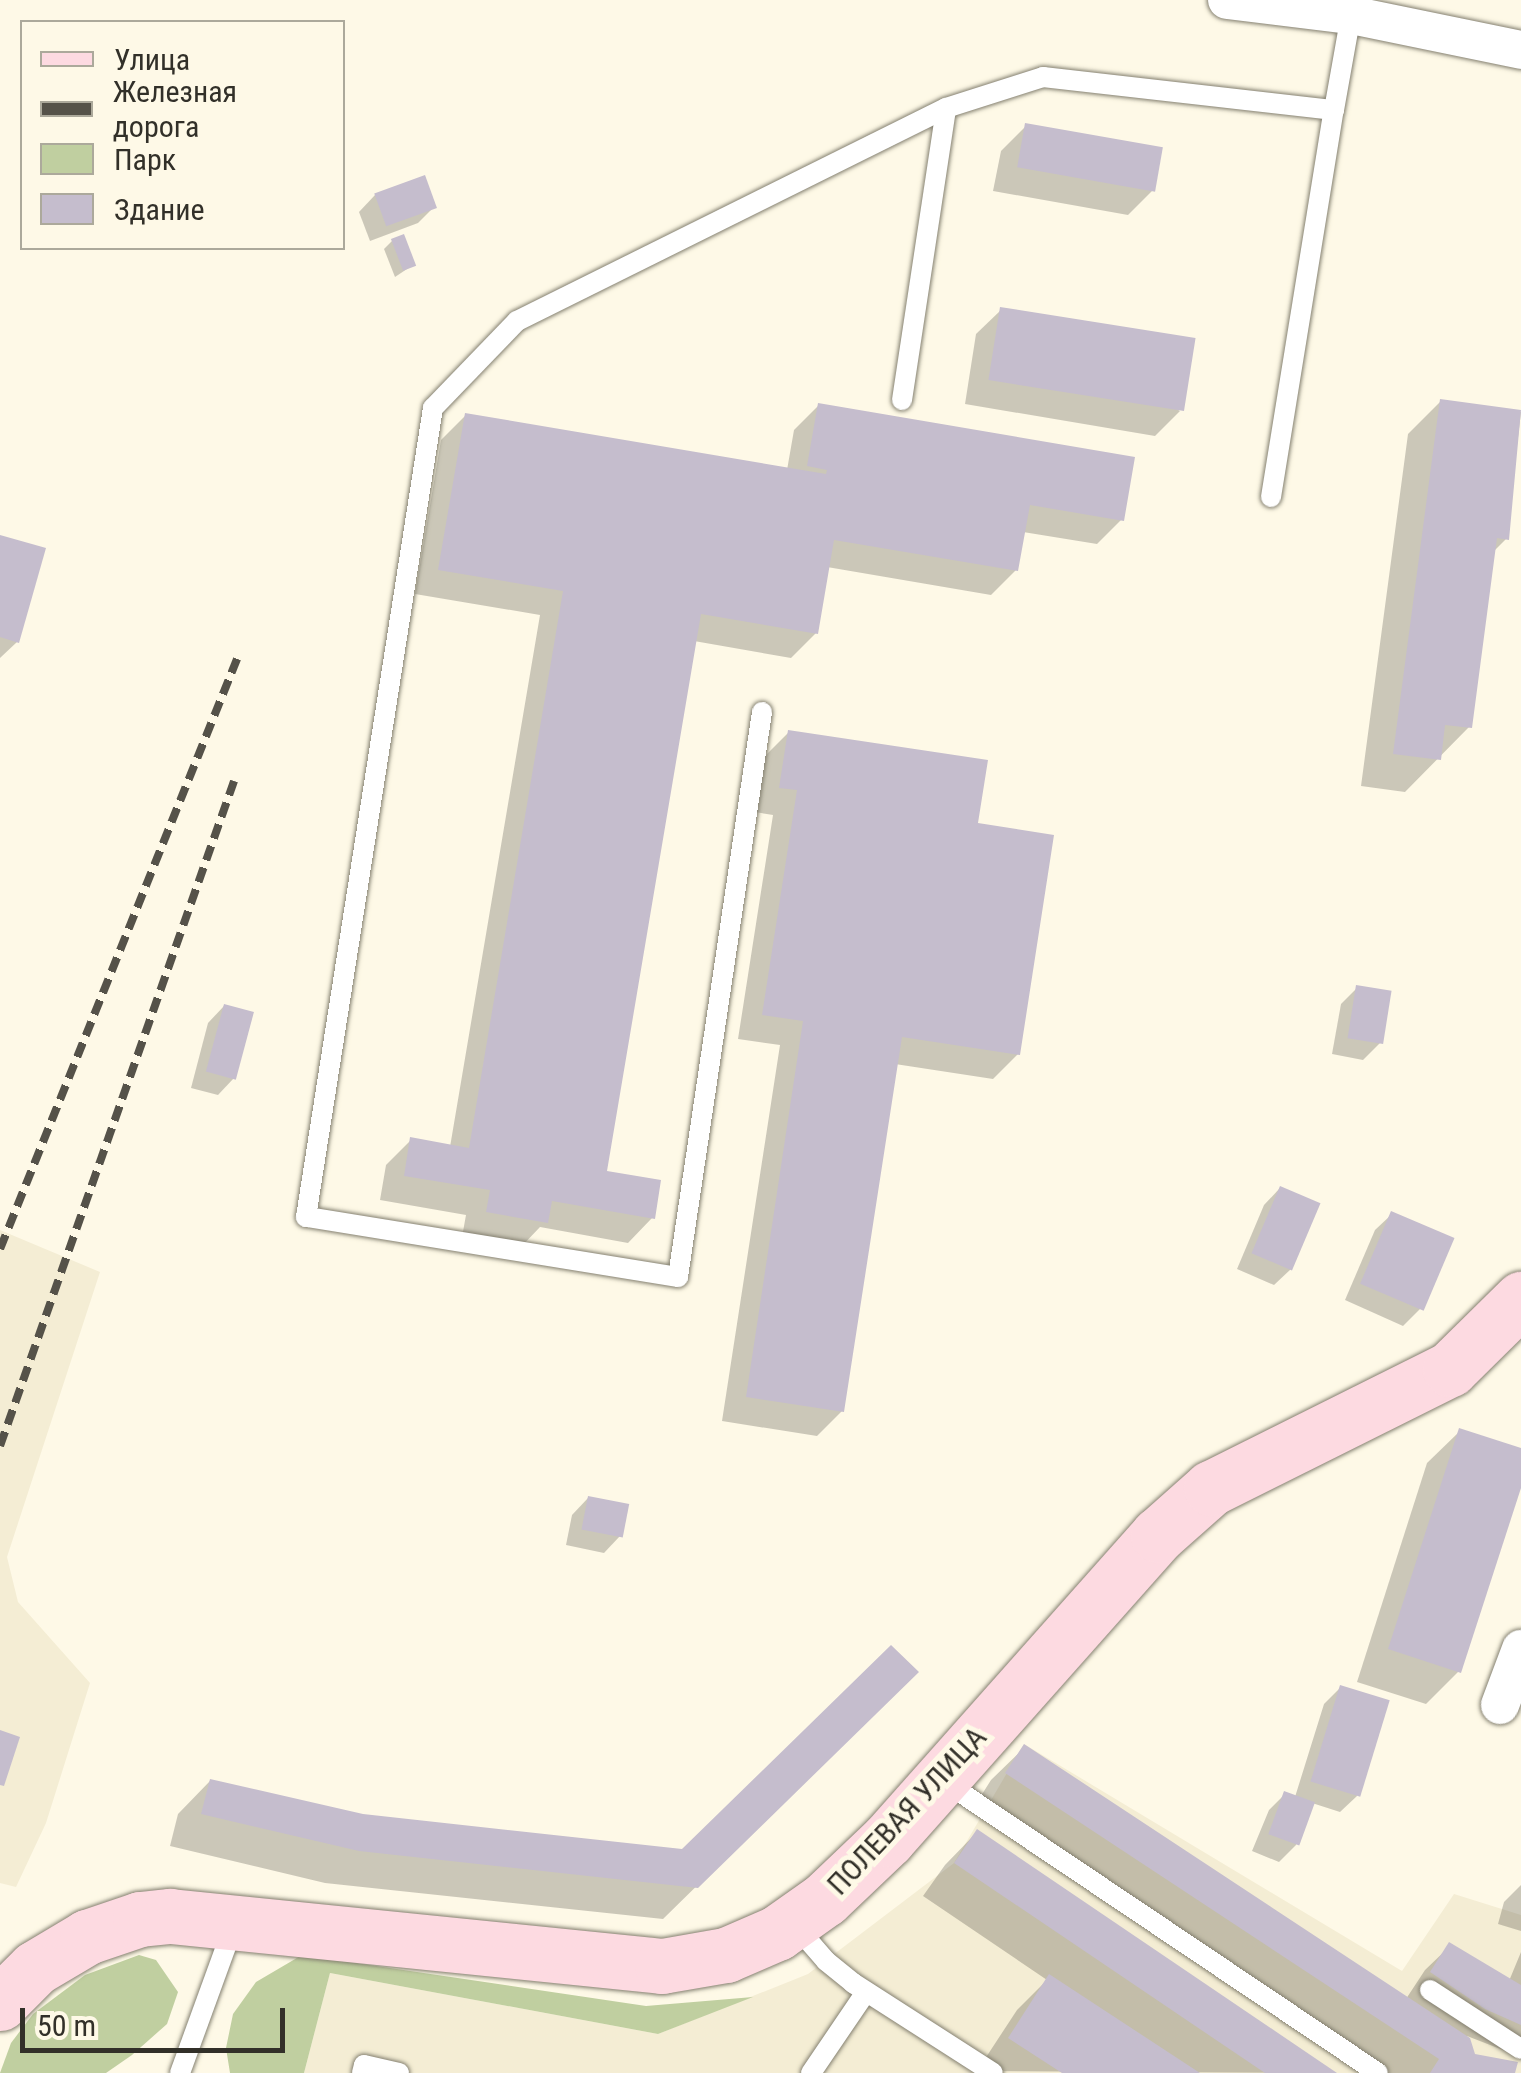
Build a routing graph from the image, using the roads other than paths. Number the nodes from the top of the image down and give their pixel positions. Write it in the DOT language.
graph roads {
  1 [pos="1227,0"];
  2 [pos="1350,15"];
  3 [pos="1521,50"];
  4 [pos="946,108"];
  5 [pos="1334,110"];
  6 [pos="902,400"];
  7 [pos="1271,498"];
  8 [pos="762,712"];
  9 [pos="1521,1299"];
  10 [pos="1521,1649"];
  11 [pos="1500,1706"];
  12 [pos="940,1779"];
  13 [pos="236,1920"];
  14 [pos="792,1922"];
  15 [pos="1430,1990"];
  16 [pos="866,1992"];
  17 [pos="0,2003"];
  18 [pos="1521,2049"];
  19 [pos="180,2073"];
  20 [pos="362,2073"];
  21 [pos="398,2073"];
  22 [pos="811,2073"];
  23 [pos="993,2073"];
  24 [pos="1378,2073"];
  1 -- 2 [label="street"];
  2 -- 3 [label="street"];
  2 -- 5 [label="lane"];
  4 -- 5 [label="lane"];
  4 -- 6 [label="lane"];
  4 -- 8 [label="lane"];
  5 -- 7 [label="lane"];
  9 -- 12 [label="main road, ПОЛЕВАЯ УЛИЦА"];
  10 -- 11 [label="street"];
  12 -- 14 [label="main road, ПОЛЕВАЯ УЛИЦА"];
  12 -- 24 [label="lane"];
  13 -- 14 [label="main road, ПОЛЕВАЯ УЛИЦА"];
  13 -- 17 [label="main road, ПОЛЕВАЯ УЛИЦА"];
  13 -- 19 [label="lane"];
  14 -- 16 [label="lane"];
  15 -- 18 [label="lane"];
  16 -- 22 [label="lane"];
  16 -- 23 [label="lane"];
  20 -- 21 [label="lane"];
}
